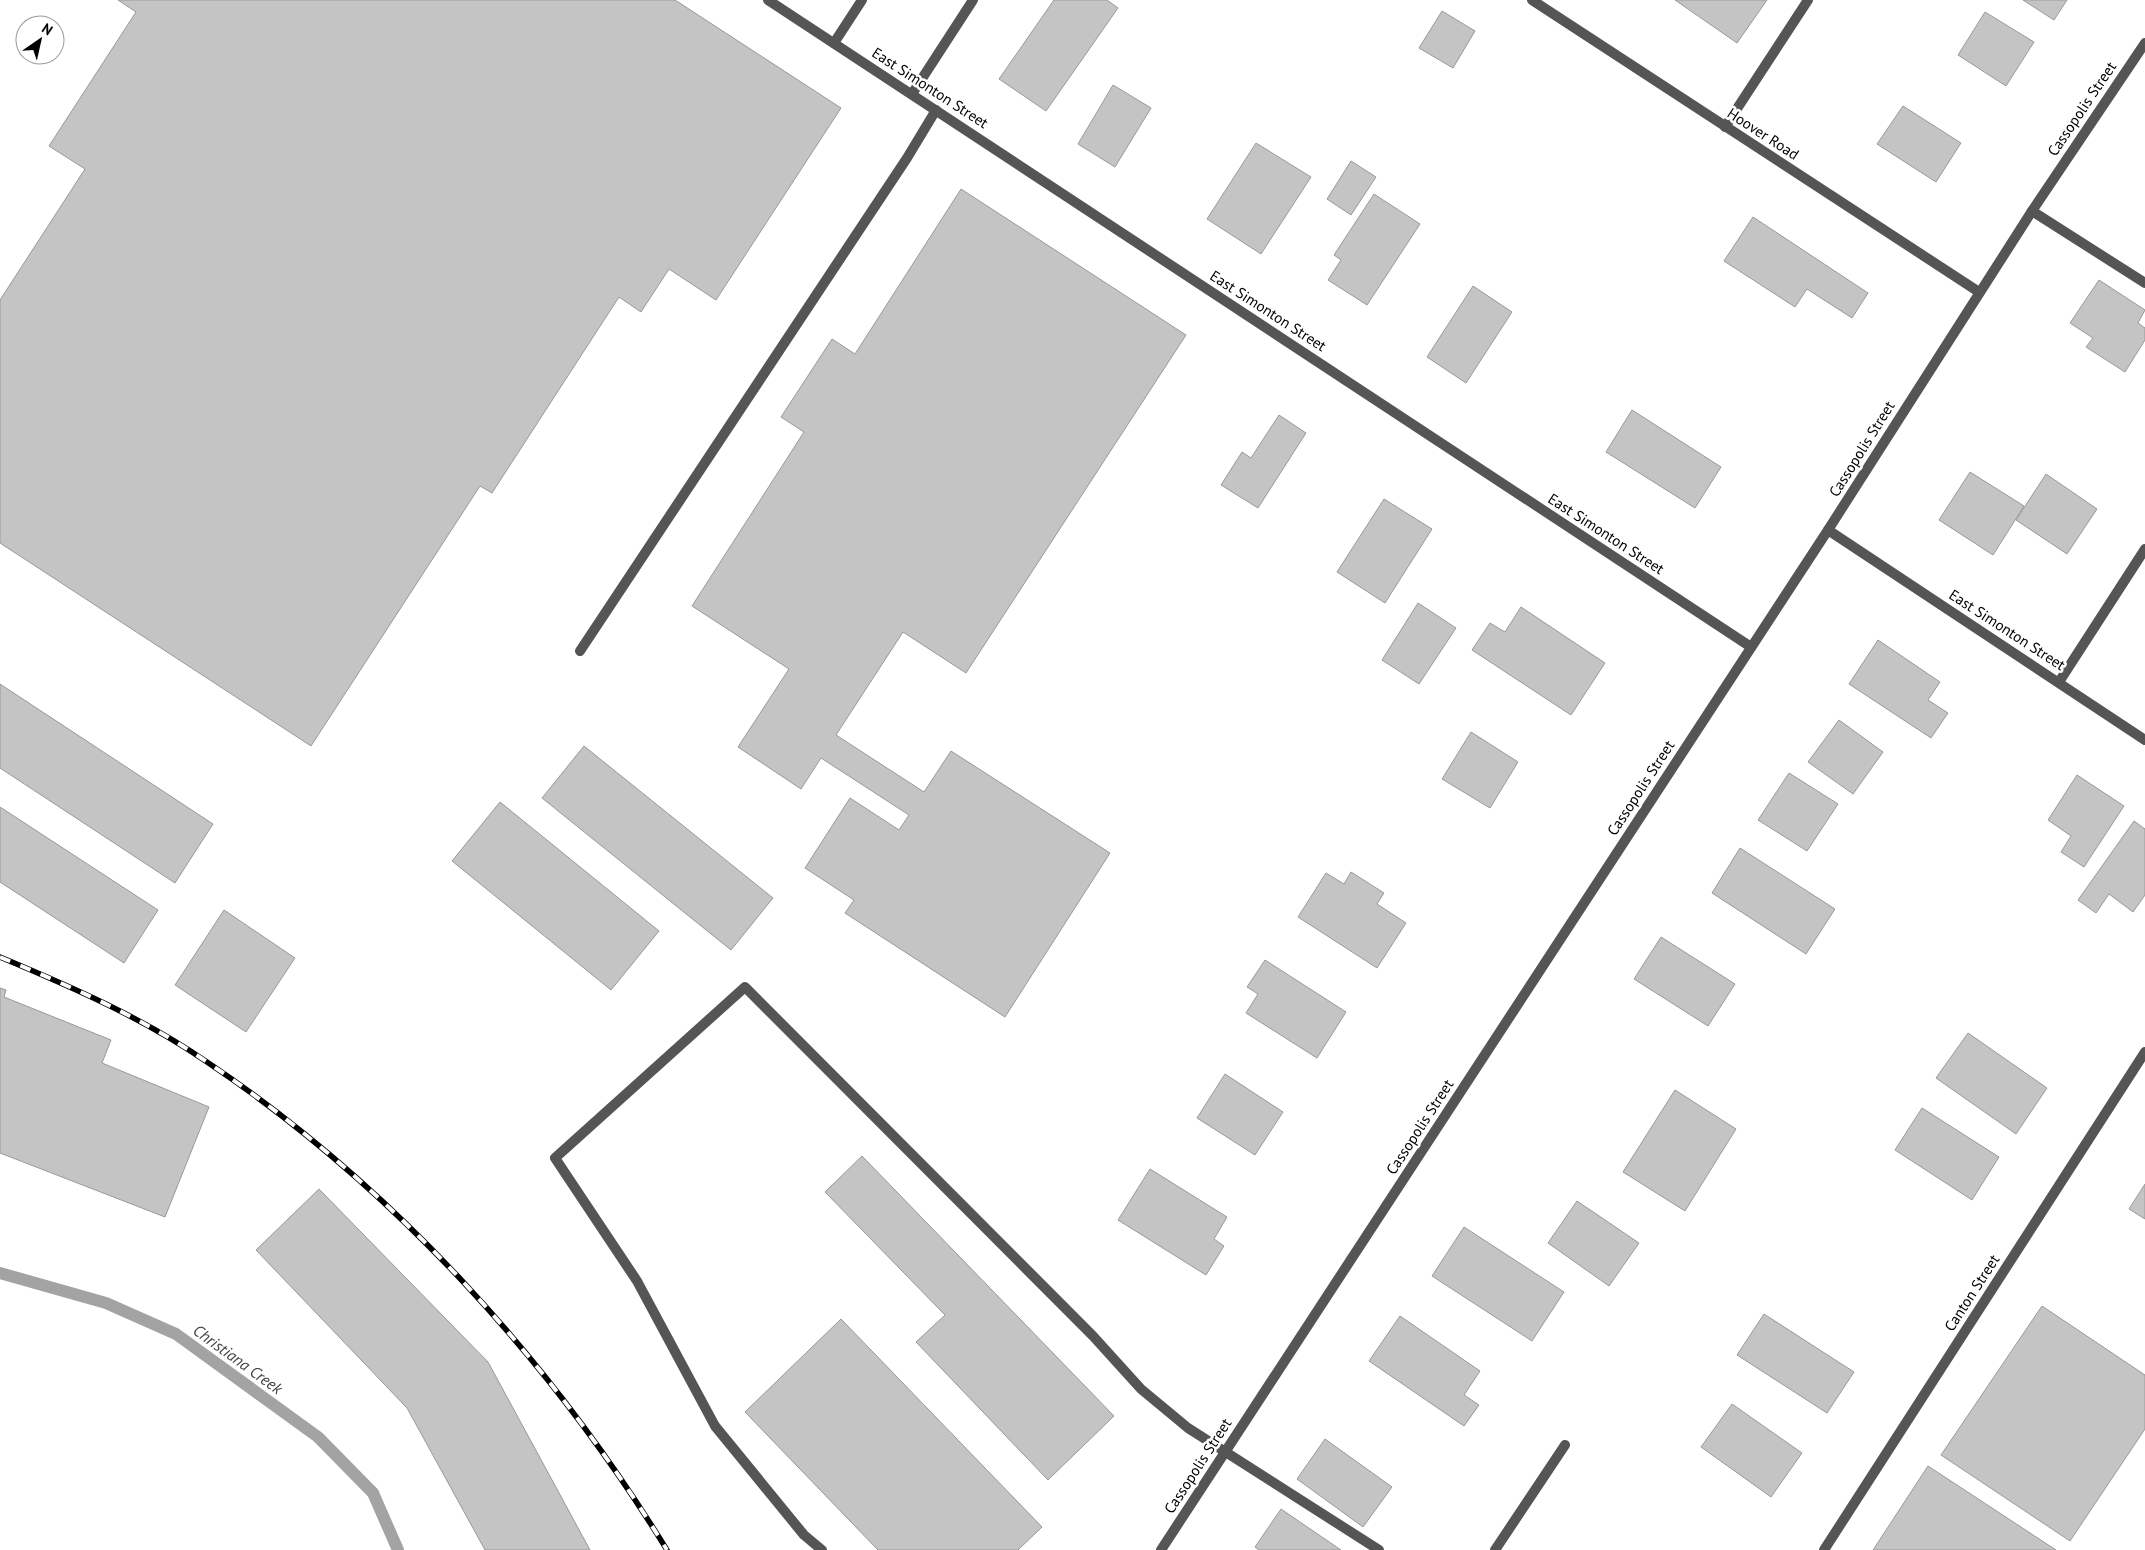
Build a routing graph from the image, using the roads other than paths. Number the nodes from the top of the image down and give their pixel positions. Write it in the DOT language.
graph roads {
  1 [pos="768,0"];
  2 [pos="862,0"];
  3 [pos="973,0"];
  4 [pos="1532,0"];
  5 [pos="1808,0"];
  6 [pos="834,43"];
  7 [pos="2145,43"];
  8 [pos="912,94"];
  9 [pos="936,110"];
  10 [pos="1725,127"];
  11 [pos="2032,210"];
  12 [pos="2145,283"];
  13 [pos="1979,292"];
  14 [pos="1828,530"];
  15 [pos="2145,549"];
  16 [pos="1752,647"];
  17 [pos="580,651"];
  18 [pos="2059,682"];
  19 [pos="2145,740"];
  20 [pos="2145,1052"];
  21 [pos="1565,1445"];
  22 [pos="1225,1452"];
  23 [pos="822,1550"];
  24 [pos="1162,1550"];
  25 [pos="1379,1550"];
  26 [pos="1495,1550"];
  27 [pos="1824,1550"];
  1 -- 6 [label="street, East Simonton Street"];
  2 -- 6 [label="street"];
  3 -- 8 [label="street"];
  4 -- 10 [label="street, Hoover Road"];
  5 -- 10 [label="street"];
  6 -- 8 [label="street, East Simonton Street"];
  7 -- 11 [label="street, Cassopolis Street"];
  8 -- 9 [label="street, East Simonton Street"];
  9 -- 16 [label="street, East Simonton Street"];
  9 -- 17 [label="street"];
  10 -- 13 [label="street, Hoover Road"];
  11 -- 12 [label="street"];
  11 -- 13 [label="street, Cassopolis Street"];
  13 -- 14 [label="street, Cassopolis Street"];
  14 -- 16 [label="street, Cassopolis Street"];
  14 -- 18 [label="street, East Simonton Street"];
  15 -- 18 [label="street"];
  16 -- 22 [label="street, Cassopolis Street"];
  18 -- 19 [label="street, East Simonton Street"];
  20 -- 27 [label="street, Canton Street"];
  21 -- 26 [label="street"];
  22 -- 23 [label="street"];
  22 -- 24 [label="street, Cassopolis Street"];
  22 -- 25 [label="street"];
}
